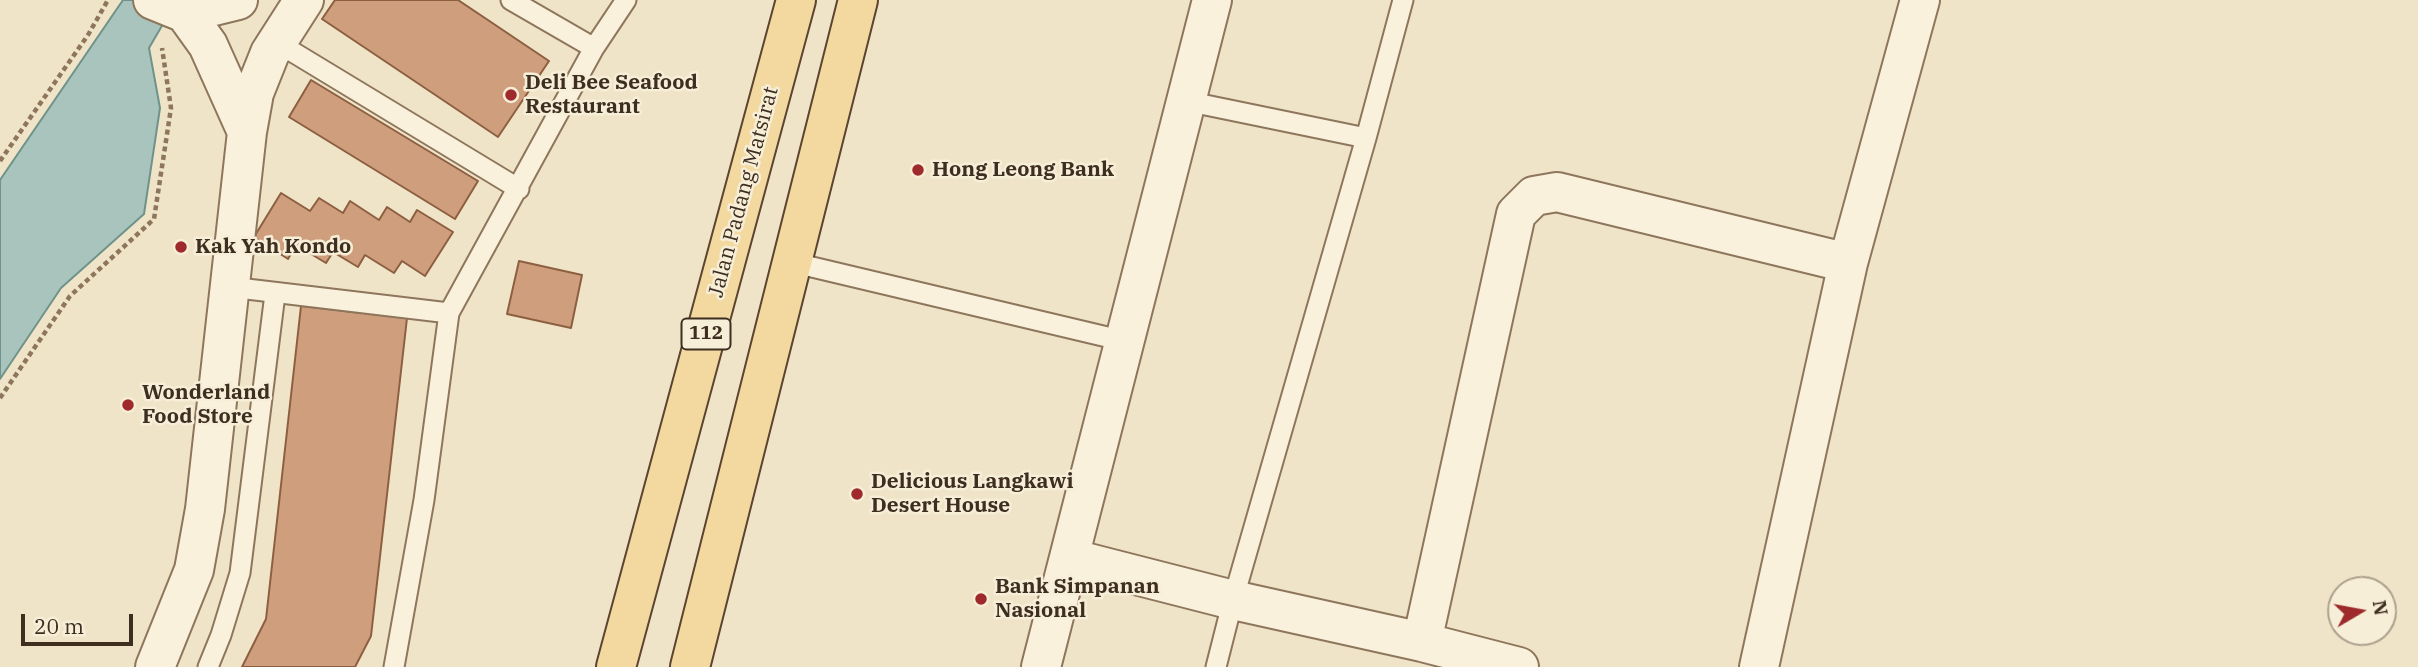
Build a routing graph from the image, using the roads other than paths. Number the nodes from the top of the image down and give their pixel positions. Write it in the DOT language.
graph roads {
  1 [pos="238,0"];
  2 [pos="304,0"];
  3 [pos="511,0"];
  4 [pos="625,0"];
  5 [pos="796,0"];
  6 [pos="858,0"];
  7 [pos="1212,0"];
  8 [pos="1403,0"];
  9 [pos="1920,0"];
  10 [pos="173,8"];
  11 [pos="278,43"];
  12 [pos="594,48"];
  13 [pos="1186,101"];
  14 [pos="247,132"];
  15 [pos="1366,138"];
  16 [pos="519,189"];
  17 [pos="791,262"];
  18 [pos="1848,263"];
  19 [pos="230,287"];
  20 [pos="275,294"];
  21 [pos="449,313"];
  22 [pos="1124,341"];
  23 [pos="1069,558"];
  24 [pos="1233,600"];
  25 [pos="1422,642"];
  26 [pos="155,667"];
  27 [pos="208,667"];
  28 [pos="394,667"];
  29 [pos="616,667"];
  30 [pos="690,667"];
  31 [pos="1041,667"];
  32 [pos="1216,667"];
  33 [pos="1519,667"];
  34 [pos="1759,667"];
  1 -- 10 [label="street"];
  2 -- 11 [label="street"];
  3 -- 12 [label="lane"];
  4 -- 12 [label="lane"];
  5 -- 29 [label="main road, Jalan Padang Matsirat / 112"];
  6 -- 17 [label="main road"];
  7 -- 13 [label="street"];
  8 -- 15 [label="lane"];
  9 -- 18 [label="street"];
  10 -- 14 [label="street"];
  11 -- 14 [label="street"];
  11 -- 16 [label="lane"];
  12 -- 16 [label="lane"];
  13 -- 15 [label="lane"];
  13 -- 22 [label="street"];
  14 -- 19 [label="street"];
  15 -- 24 [label="lane"];
  16 -- 21 [label="lane"];
  17 -- 22 [label="lane"];
  17 -- 30 [label="main road"];
  18 -- 25 [label="street"];
  18 -- 34 [label="street"];
  19 -- 20 [label="lane"];
  19 -- 26 [label="street"];
  20 -- 21 [label="lane"];
  20 -- 27 [label="lane"];
  21 -- 28 [label="lane"];
  22 -- 23 [label="street"];
  23 -- 24 [label="street"];
  23 -- 31 [label="street"];
  24 -- 25 [label="street"];
  24 -- 32 [label="lane"];
  25 -- 33 [label="street"];
}
